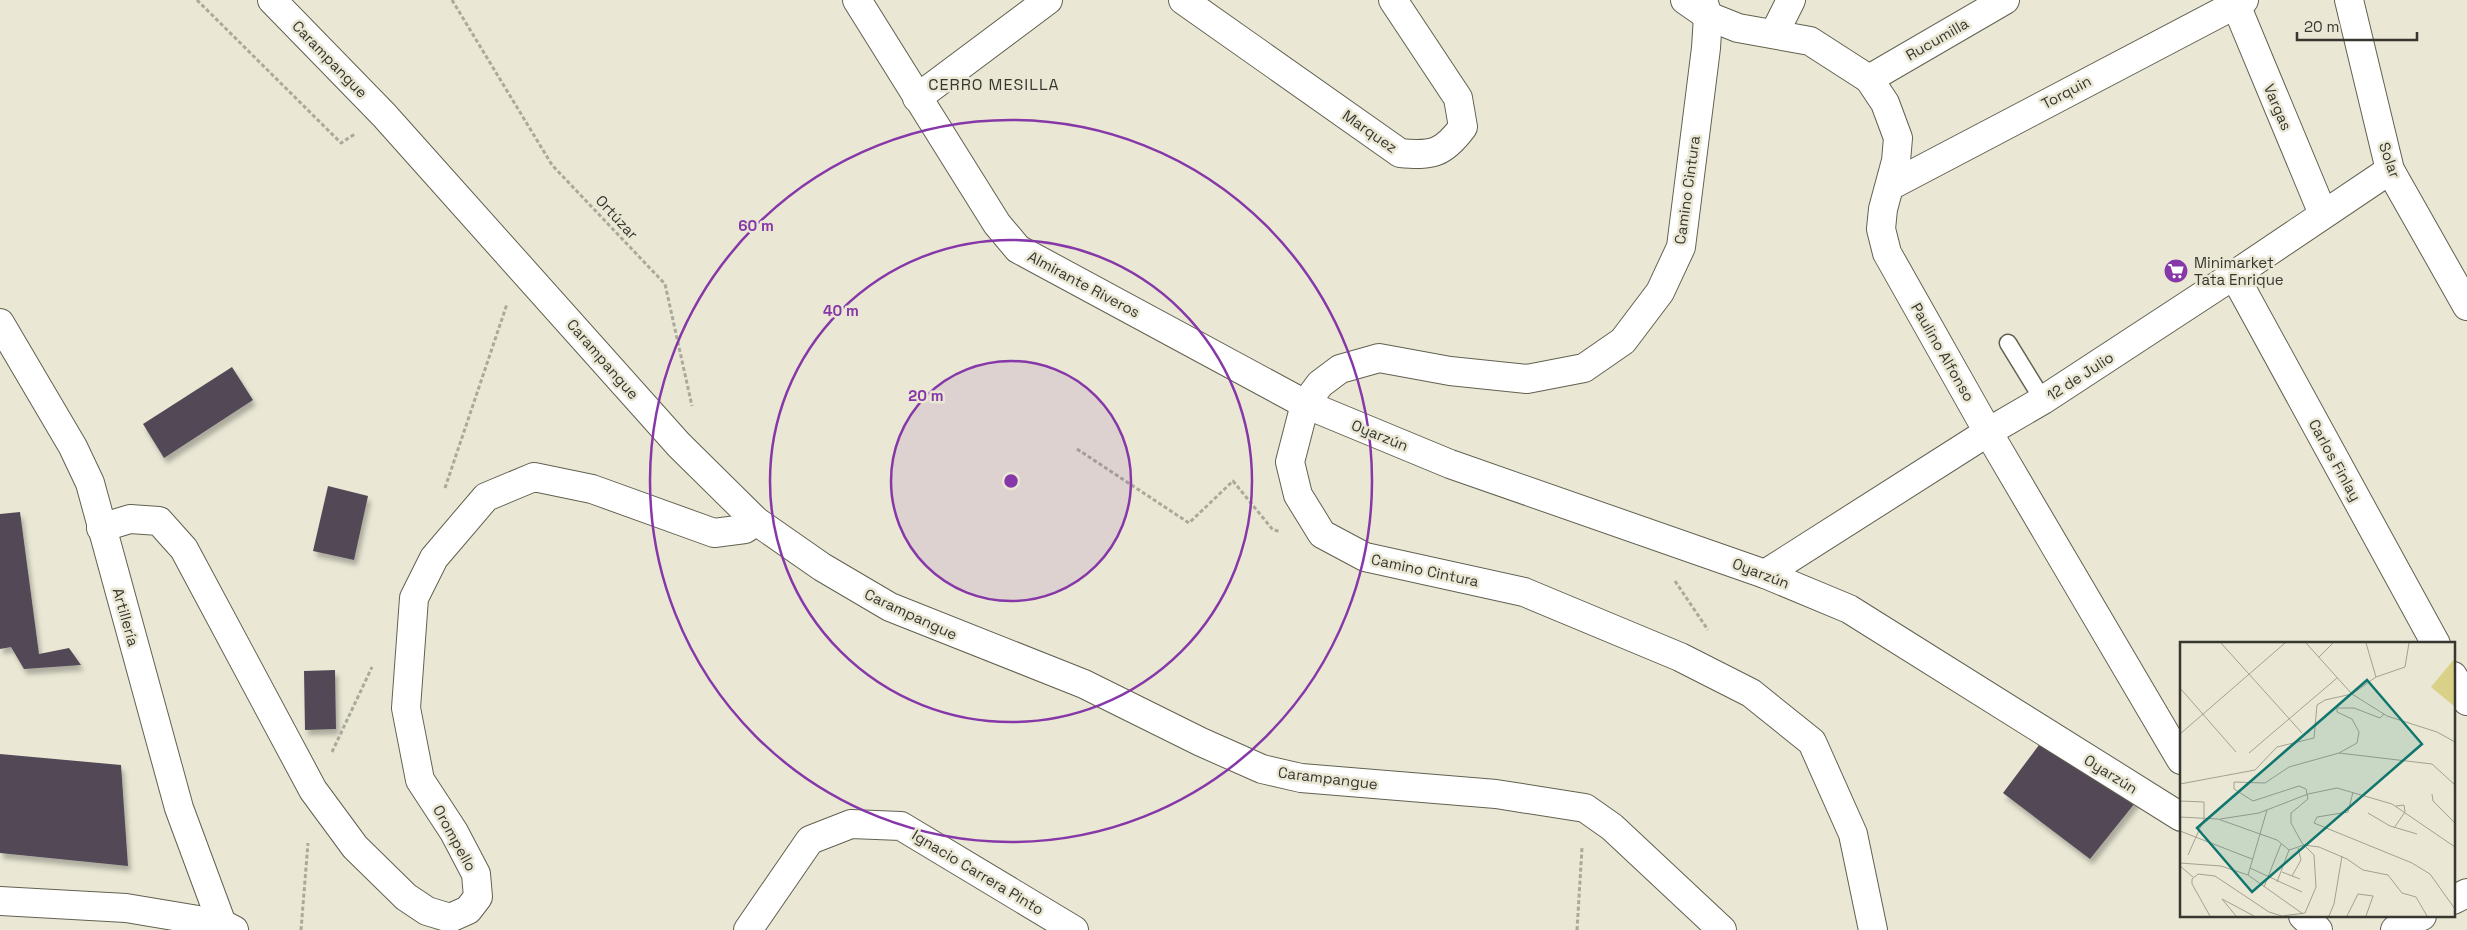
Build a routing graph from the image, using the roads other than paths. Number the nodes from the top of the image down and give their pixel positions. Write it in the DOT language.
graph roads {
  1 [pos="272,0"];
  2 [pos="857,0"];
  3 [pos="1048,0"];
  4 [pos="1183,0"];
  5 [pos="1393,0"];
  6 [pos="1685,0"];
  7 [pos="1791,0"];
  8 [pos="2005,0"];
  9 [pos="2349,0"];
  10 [pos="2238,1"];
  11 [pos="1706,8"];
  12 [pos="1774,34"];
  13 [pos="1869,79"];
  14 [pos="917,98"];
  15 [pos="2390,170"];
  16 [pos="1890,186"];
  17 [pos="2323,214"];
  18 [pos="2234,275"];
  19 [pos="2467,306"];
  20 [pos="0,323"];
  21 [pos="2008,343"];
  22 [pos="2042,400"];
  23 [pos="1304,404"];
  24 [pos="1988,432"];
  25 [pos="756,521"];
  26 [pos="102,528"];
  27 [pos="1765,574"];
  28 [pos="2435,642"];
  29 [pos="2454,678"];
  30 [pos="2467,701"];
  31 [pos="2180,758"];
  32 [pos="2180,816"];
  33 [pos="2467,893"];
  34 [pos="2454,900"];
  35 [pos="0,901"];
  36 [pos="2305,918"];
  37 [pos="2418,918"];
  38 [pos="226,928"];
  39 [pos="748,930"];
  40 [pos="1074,930"];
  41 [pos="1722,930"];
  42 [pos="1873,930"];
  43 [pos="2318,930"];
  44 [pos="2395,930"];
  1 -- 25 [label="street, Carampangue"];
  2 -- 14 [label="street, Almirante Riveros"];
  3 -- 14 [label="street"];
  4 -- 5 [label="street, Marquez"];
  6 -- 11 [label="street, Paulino Alfonso"];
  7 -- 12 [label="street"];
  8 -- 13 [label="street, Rucumilla"];
  9 -- 15 [label="street, Solar"];
  10 -- 16 [label="street, Torquin"];
  10 -- 17 [label="street, Vargas"];
  11 -- 12 [label="street, Paulino Alfonso"];
  11 -- 23 [label="street, Camino Cintura"];
  12 -- 13 [label="street, Paulino Alfonso"];
  13 -- 16 [label="street, Paulino Alfonso"];
  14 -- 23 [label="street, Almirante Riveros"];
  15 -- 17 [label="street, 12 de Julio"];
  15 -- 19 [label="street, Solar"];
  16 -- 24 [label="street, Paulino Alfonso"];
  17 -- 18 [label="street, 12 de Julio"];
  18 -- 22 [label="street, 12 de Julio"];
  18 -- 28 [label="street, Carlos Finlay"];
  20 -- 26 [label="street, Artillería"];
  21 -- 22 [label="lane"];
  22 -- 24 [label="street, 12 de Julio"];
  23 -- 27 [label="street, Oyarzún"];
  23 -- 42 [label="street, Camino Cintura"];
  24 -- 27 [label="street, 12 de Julio"];
  24 -- 31 [label="street, Paulino Alfonso"];
  25 -- 26 [label="street, Orompello"];
  25 -- 41 [label="street, Carampangue"];
  26 -- 38 [label="street, Artillería"];
  27 -- 32 [label="street, Oyarzún"];
  29 -- 30 [label="street"];
  33 -- 34 [label="street"];
  35 -- 38 [label="street"];
  36 -- 43 [label="street"];
  37 -- 44 [label="street"];
  39 -- 40 [label="street, Ignacio Carrera Pinto"];
}
